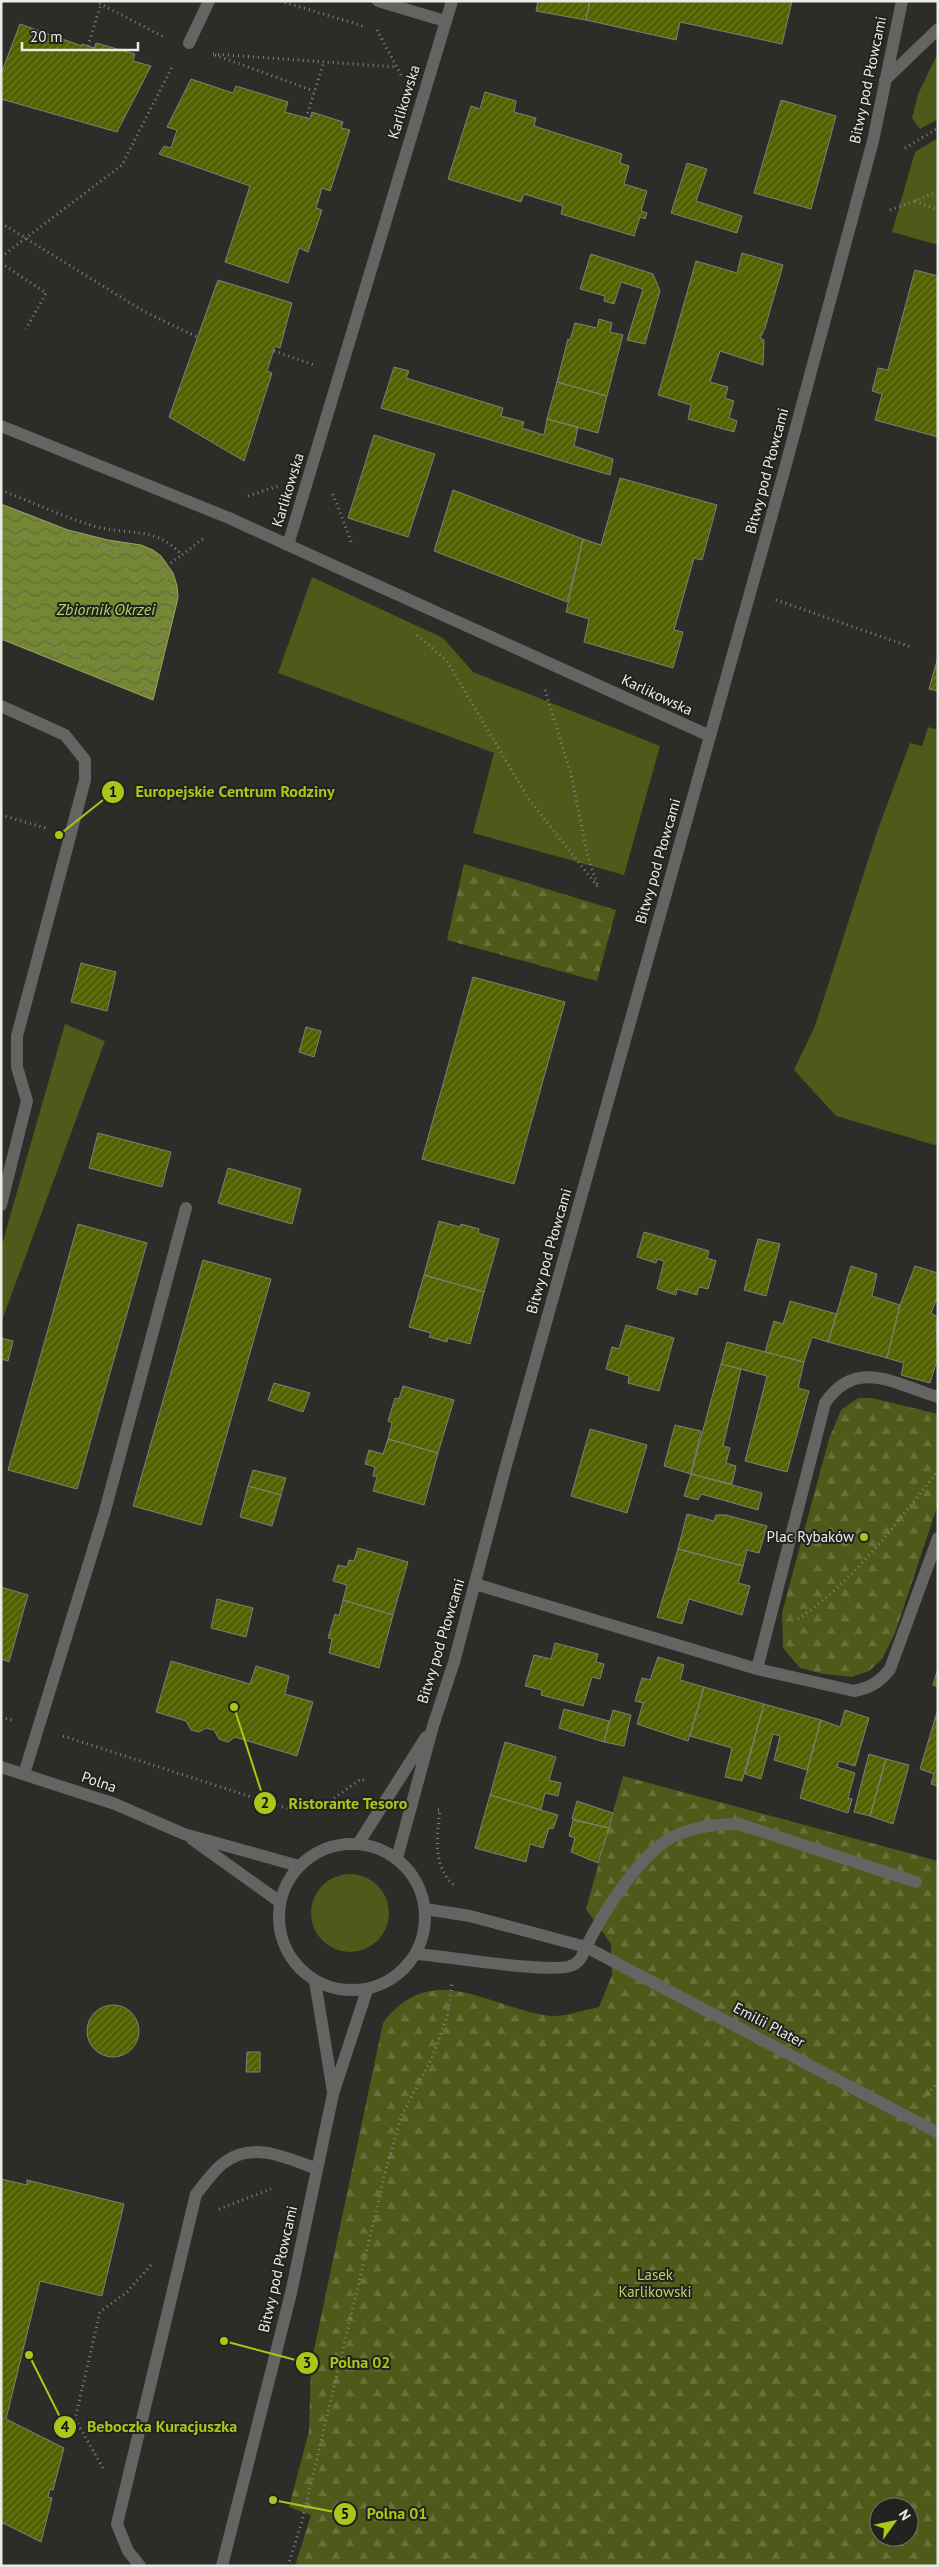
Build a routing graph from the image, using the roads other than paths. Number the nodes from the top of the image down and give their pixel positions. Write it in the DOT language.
graph roads {
  1 [pos="209,1"];
  2 [pos="378,1"];
  3 [pos="452,1"];
  4 [pos="902,1"];
  5 [pos="446,21"];
  6 [pos="938,29"];
  7 [pos="189,43"];
  8 [pos="885,80"];
  9 [pos="1,426"];
  10 [pos="288,545"];
  11 [pos="1,706"];
  12 [pos="710,736"];
  13 [pos="1,1205"];
  14 [pos="186,1208"];
  15 [pos="938,1396"];
  16 [pos="938,1538"];
  17 [pos="476,1584"];
  18 [pos="758,1669"];
  19 [pos="432,1726"];
  20 [pos="1,1767"];
  21 [pos="24,1774"];
  22 [pos="184,1834"];
  23 [pos="358,1844"];
  24 [pos="397,1858"];
  25 [pos="299,1866"];
  26 [pos="916,1882"];
  27 [pos="280,1902"];
  28 [pos="425,1909"];
  29 [pos="586,1947"];
  30 [pos="417,1954"];
  31 [pos="314,1981"];
  32 [pos="367,1990"];
  33 [pos="333,2094"];
  34 [pos="938,2132"];
  35 [pos="317,2169"];
  36 [pos="140,2566"];
  37 [pos="222,2566"];
  1 -- 7 [label="street"];
  2 -- 5 [label="street"];
  3 -- 5 [label="street, Karlikowska"];
  4 -- 8 [label="street, Bitwy pod Płowcami"];
  5 -- 10 [label="street, Karlikowska"];
  6 -- 8 [label="street"];
  8 -- 12 [label="street, Bitwy pod Płowcami"];
  9 -- 10 [label="street"];
  10 -- 12 [label="street, Karlikowska"];
  11 -- 13 [label="street"];
  12 -- 17 [label="street, Bitwy pod Płowcami"];
  14 -- 21 [label="street"];
  15 -- 18 [label="street"];
  16 -- 18 [label="street"];
  17 -- 18 [label="street"];
  17 -- 19 [label="street, Bitwy pod Płowcami"];
  19 -- 23 [label="street, Bitwy pod Płowcami"];
  19 -- 24 [label="street, Bitwy pod Płowcami"];
  20 -- 21 [label="street, Polna"];
  21 -- 22 [label="street, Polna"];
  22 -- 25 [label="street, Polna"];
  22 -- 27 [label="street, Polna"];
  23 -- 24 [label="street"];
  23 -- 25 [label="street"];
  24 -- 28 [label="street"];
  25 -- 27 [label="street"];
  26 -- 29 [label="street"];
  27 -- 31 [label="street"];
  28 -- 29 [label="street, Emilii Plater"];
  28 -- 30 [label="street"];
  29 -- 30 [label="street"];
  29 -- 34 [label="street, Emilii Plater"];
  30 -- 32 [label="street"];
  31 -- 32 [label="street"];
  31 -- 33 [label="street, Bitwy pod Płowcami"];
  32 -- 33 [label="street, Bitwy pod Płowcami"];
  33 -- 35 [label="street, Bitwy pod Płowcami"];
  35 -- 36 [label="street"];
  35 -- 37 [label="street, Bitwy pod Płowcami"];
}
